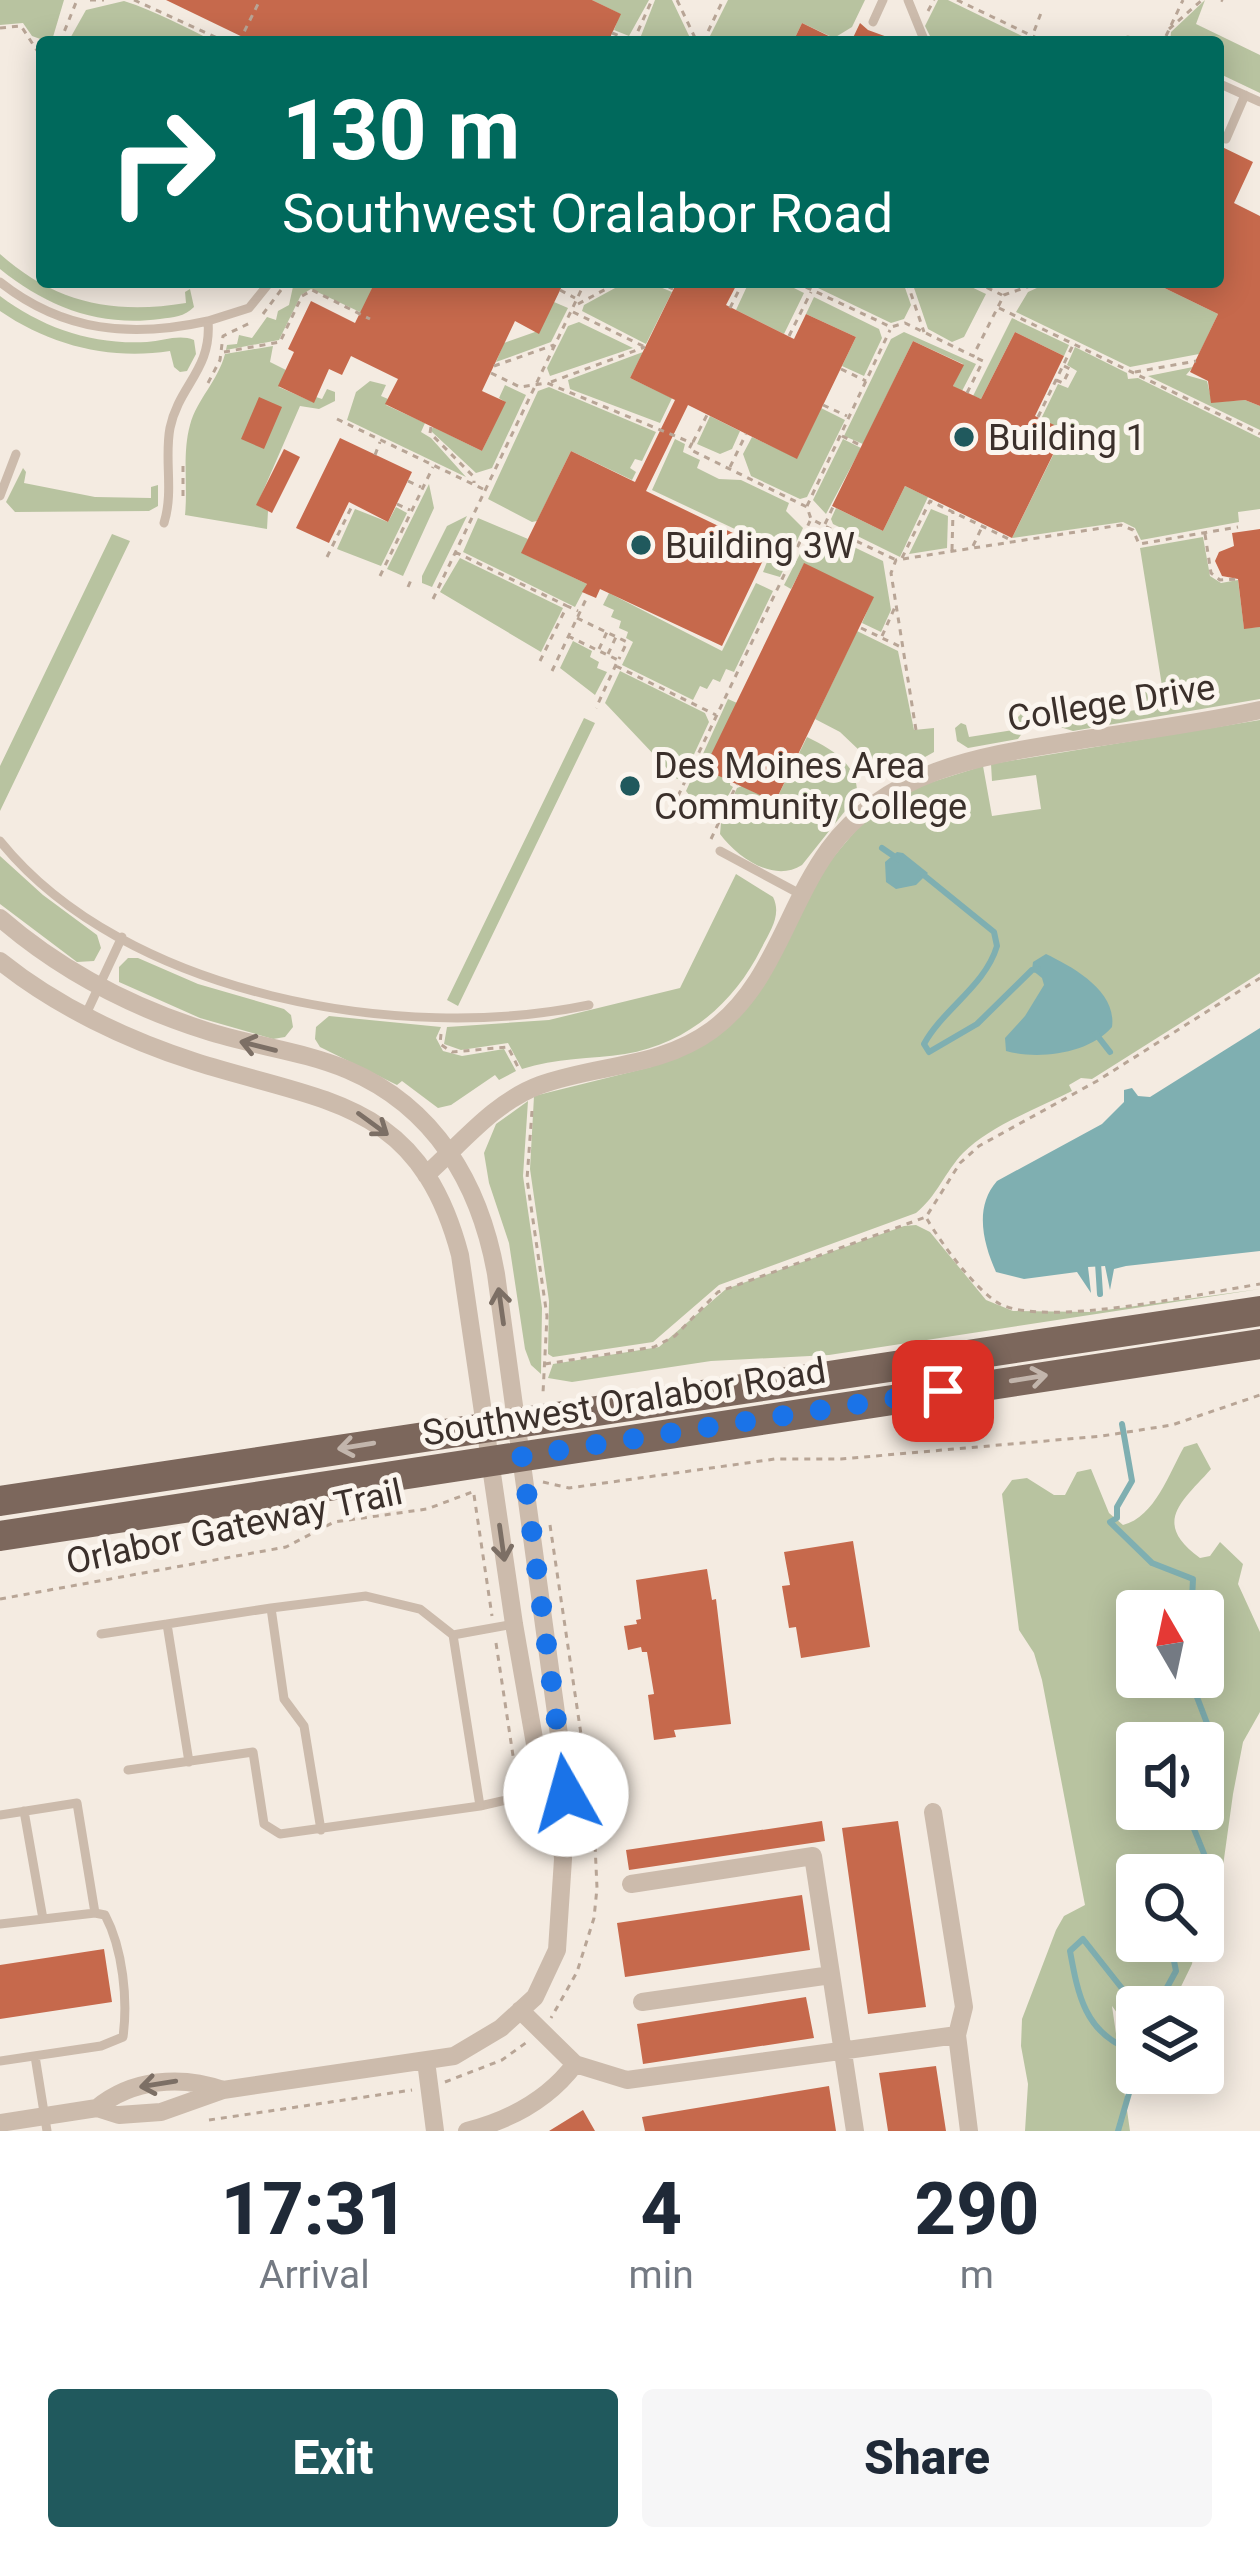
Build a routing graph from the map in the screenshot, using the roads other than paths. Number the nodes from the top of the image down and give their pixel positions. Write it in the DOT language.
graph roads {
  1 [pos="883,0"];
  2 [pos="908,0"];
  3 [pos="873,22"];
  4 [pos="923,36"];
  5 [pos="1224,86"];
  6 [pos="1245,95"];
  7 [pos="1260,102"];
  8 [pos="1226,139"];
  9 [pos="0,283"];
  10 [pos="265,288"];
  11 [pos="208,321"];
  12 [pos="16,454"];
  13 [pos="0,496"];
  14 [pos="164,523"];
  15 [pos="1260,710"];
  16 [pos="0,841"];
  17 [pos="720,851"];
  18 [pos="802,895"];
  19 [pos="0,918"];
  20 [pos="122,937"];
  21 [pos="0,961"];
  22 [pos="99,987"];
  23 [pos="589,1005"];
  24 [pos="85,1015"];
  25 [pos="451,1153"];
  26 [pos="426,1175"];
  27 [pos="1260,1311"];
  28 [pos="1260,1345"];
  29 [pos="518,1421"];
  30 [pos="484,1427"];
  31 [pos="490,1461"];
  32 [pos="523,1469"];
  33 [pos="0,1501"];
  34 [pos="0,1536"];
  35 [pos="271,1608"];
  36 [pos="167,1624"];
  37 [pos="504,1626"];
  38 [pos="101,1634"];
  39 [pos="453,1635"];
  40 [pos="189,1762"];
  41 [pos="128,1770"];
  42 [pos="566,1786"];
  43 [pos="543,1790"];
  44 [pos="480,1805"];
  45 [pos="24,1811"];
  46 [pos="933,1812"];
  47 [pos="0,1815"];
  48 [pos="560,1818"];
  49 [pos="321,1830"];
  50 [pos="631,1884"];
  51 [pos="95,1913"];
  52 [pos="43,1919"];
  53 [pos="0,1924"];
  54 [pos="831,1975"];
  55 [pos="642,2002"];
  56 [pos="528,2004"];
  57 [pos="957,2035"];
  58 [pos="843,2051"];
  59 [pos="35,2056"];
  60 [pos="0,2061"];
  61 [pos="426,2062"];
  62 [pos="575,2065"];
  63 [pos="223,2090"];
  64 [pos="97,2108"];
  65 [pos="0,2123"];
  66 [pos="45,2124"];
  67 [pos="435,2131"];
  68 [pos="467,2131"];
  69 [pos="855,2131"];
  70 [pos="969,2131"];
  1 -- 3 [label="lane"];
  2 -- 4 [label="lane"];
  5 -- 6 [label="lane"];
  6 -- 7 [label="lane"];
  6 -- 8 [label="lane"];
  9 -- 11 [label="lane"];
  10 -- 11 [label="lane"];
  11 -- 14 [label="lane"];
  12 -- 13 [label="lane"];
  15 -- 18 [label="street, College Drive"];
  16 -- 20 [label="lane"];
  17 -- 18 [label="lane"];
  18 -- 25 [label="street, College Drive"];
  19 -- 22 [label="street"];
  20 -- 22 [label="lane"];
  20 -- 23 [label="lane"];
  21 -- 24 [label="street"];
  22 -- 24 [label="lane"];
  25 -- 22 [label="street, one-way"];
  24 -- 26 [label="street, one-way"];
  25 -- 26 [label="street, College Drive"];
  29 -- 25 [label="street, one-way"];
  26 -- 30 [label="street"];
  27 -- 29 [label="main road, Southwest Oralabor Road"];
  32 -- 28 [label="main road, Southwest Oralabor Road, one-way"];
  29 -- 30 [label="main road, Southwest Oralabor Road"];
  29 -- 32 [label="street"];
  30 -- 31 [label="street"];
  30 -- 33 [label="main road, Southwest Oralabor Road, one-way"];
  31 -- 32 [label="main road, Southwest Oralabor Road"];
  31 -- 34 [label="main road, Southwest Oralabor Road"];
  31 -- 37 [label="street, one-way"];
  32 -- 42 [label="street"];
  35 -- 36 [label="lane"];
  35 -- 39 [label="lane"];
  35 -- 49 [label="lane"];
  36 -- 38 [label="lane"];
  36 -- 40 [label="lane"];
  37 -- 39 [label="lane"];
  37 -- 43 [label="street"];
  39 -- 44 [label="lane"];
  40 -- 41 [label="lane"];
  40 -- 49 [label="lane"];
  42 -- 43 [label="lane"];
  42 -- 48 [label="street"];
  43 -- 44 [label="lane"];
  43 -- 48 [label="street"];
  44 -- 49 [label="lane"];
  45 -- 47 [label="lane"];
  45 -- 51 [label="lane"];
  45 -- 52 [label="lane"];
  46 -- 57 [label="street"];
  48 -- 56 [label="street"];
  50 -- 54 [label="street"];
  51 -- 52 [label="lane"];
  51 -- 59 [label="lane"];
  52 -- 53 [label="lane"];
  54 -- 55 [label="street"];
  54 -- 58 [label="street"];
  56 -- 61 [label="street"];
  56 -- 62 [label="street"];
  57 -- 58 [label="street"];
  57 -- 70 [label="street"];
  58 -- 62 [label="street"];
  58 -- 69 [label="street"];
  59 -- 60 [label="lane"];
  59 -- 66 [label="lane"];
  61 -- 63 [label="street"];
  61 -- 67 [label="street"];
  62 -- 68 [label="street"];
  63 -- 64 [label="street"];
  63 -- 64 [label="street, one-way"];
  64 -- 66 [label="street"];
  65 -- 66 [label="street"];
}
